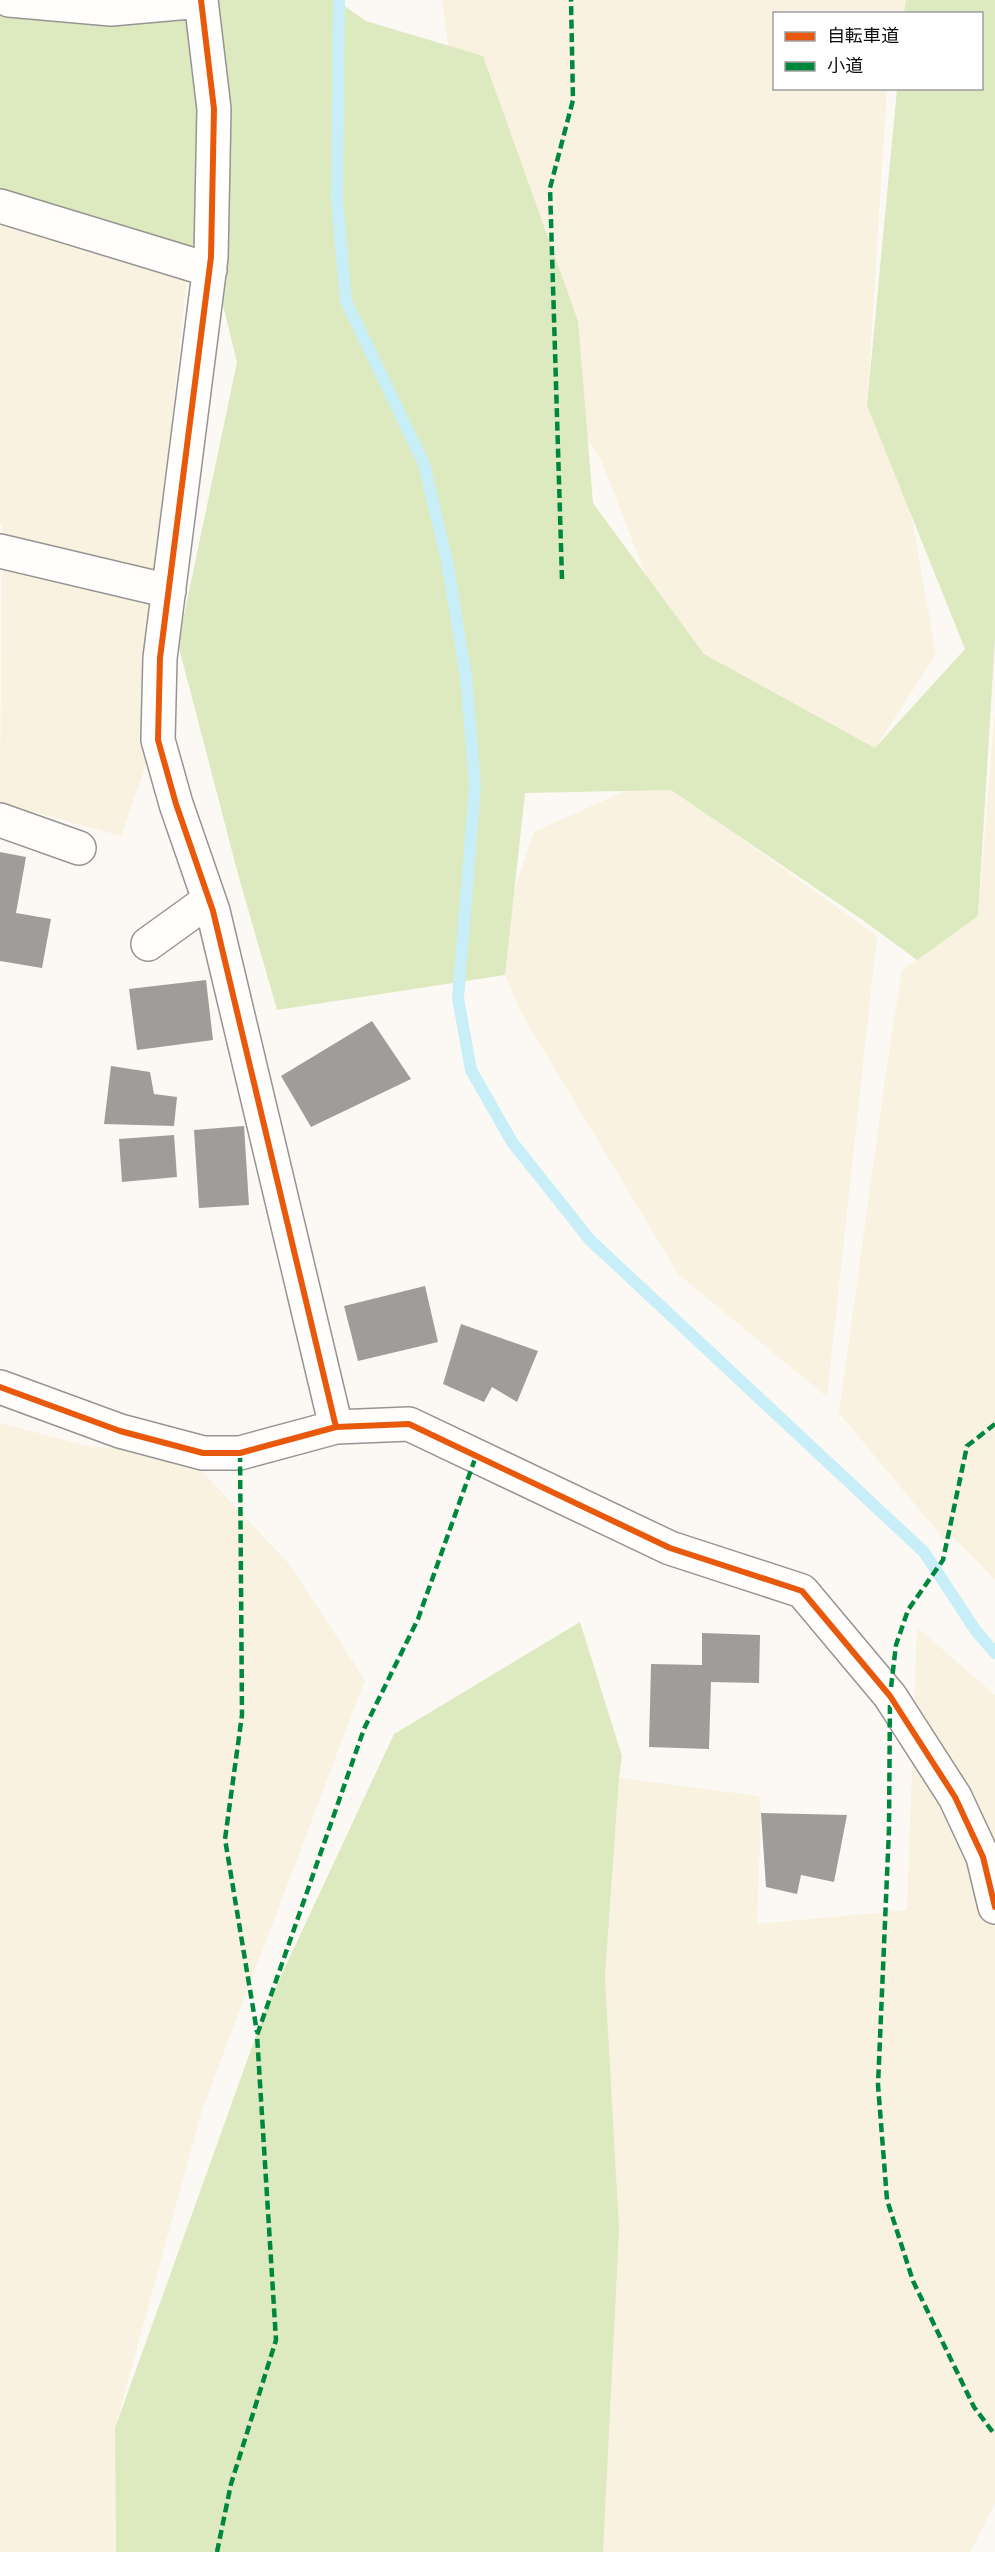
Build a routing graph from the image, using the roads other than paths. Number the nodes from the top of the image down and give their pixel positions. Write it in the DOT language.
graph roads {
  1 [pos="9,0"];
  2 [pos="201,0"];
  3 [pos="0,206"];
  4 [pos="210,270"];
  5 [pos="0,551"];
  6 [pos="0,565"];
  7 [pos="169,591"];
  8 [pos="0,820"];
  9 [pos="79,848"];
  10 [pos="209,900"];
  11 [pos="148,944"];
  12 [pos="0,1387"];
  13 [pos="336,1427"];
  14 [pos="995,1907"];
  1 -- 2 [label="street"];
  2 -- 4 [label="street"];
  3 -- 4 [label="street"];
  4 -- 7 [label="street"];
  5 -- 6 [label="street"];
  5 -- 7 [label="street"];
  7 -- 10 [label="street"];
  8 -- 9 [label="street"];
  10 -- 11 [label="street"];
  10 -- 13 [label="street"];
  12 -- 13 [label="street"];
  13 -- 14 [label="street"];
}
